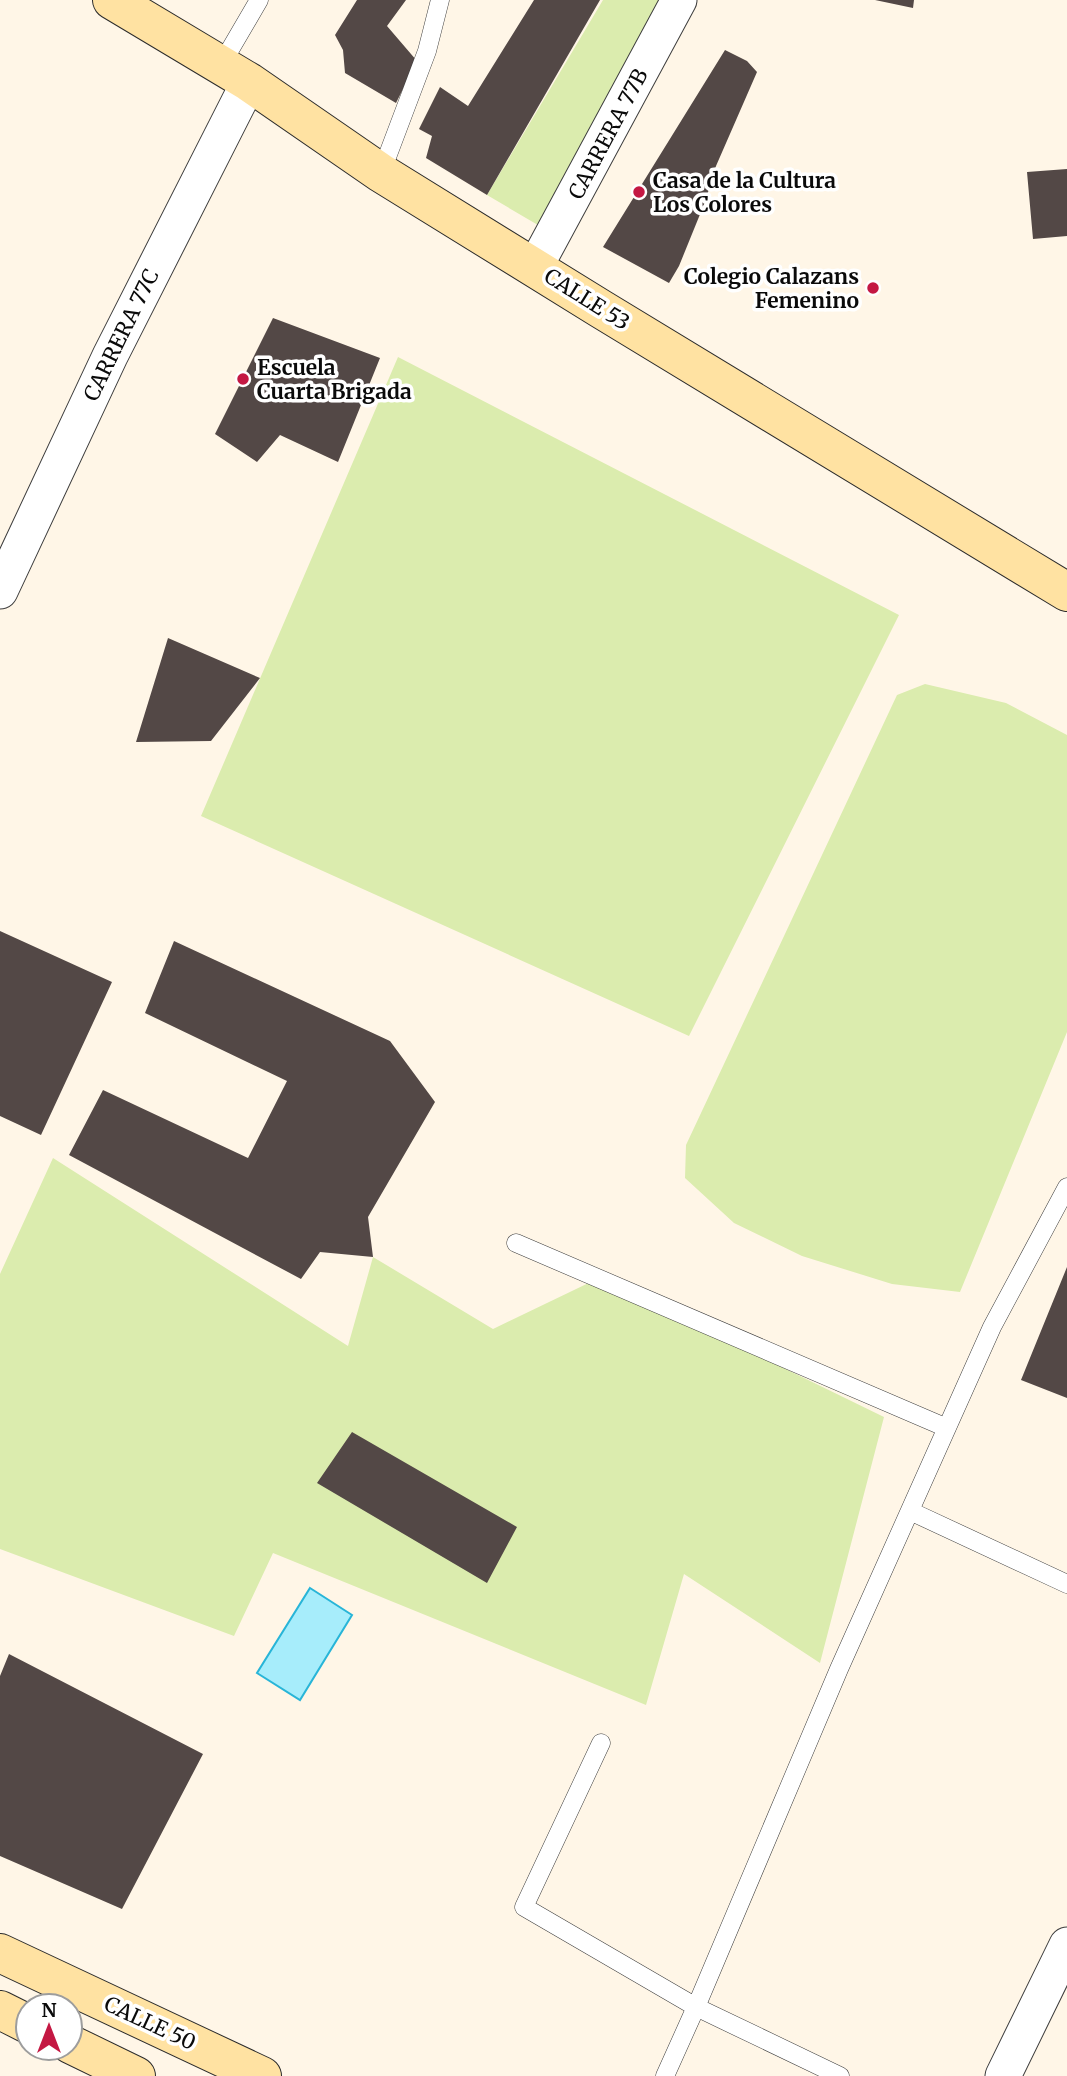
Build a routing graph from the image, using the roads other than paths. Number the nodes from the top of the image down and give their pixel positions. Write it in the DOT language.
graph roads {
  1 [pos="112,0"];
  2 [pos="259,0"];
  3 [pos="440,0"];
  4 [pos="679,0"];
  5 [pos="235,74"];
  6 [pos="381,173"];
  7 [pos="535,267"];
  8 [pos="0,591"];
  9 [pos="1067,592"];
  10 [pos="1067,1187"];
  11 [pos="516,1243"];
  12 [pos="947,1428"];
  13 [pos="910,1511"];
  14 [pos="1067,1584"];
  15 [pos="601,1743"];
  16 [pos="1067,1945"];
  17 [pos="0,1953"];
  18 [pos="696,2007"];
  19 [pos="84,2051"];
  20 [pos="136,2076"];
  21 [pos="262,2076"];
  22 [pos="665,2076"];
  23 [pos="839,2076"];
  24 [pos="1003,2076"];
  1 -- 5 [label="street, CALLE 53"];
  2 -- 5 [label="lane"];
  3 -- 6 [label="lane"];
  4 -- 7 [label="street, CARRERA 77B"];
  5 -- 6 [label="street, CALLE 53"];
  5 -- 8 [label="street, CARRERA 77C"];
  6 -- 7 [label="street, CALLE 53"];
  7 -- 9 [label="street, CALLE 53"];
  10 -- 12 [label="lane"];
  11 -- 12 [label="lane"];
  12 -- 13 [label="lane"];
  13 -- 14 [label="lane"];
  13 -- 18 [label="lane"];
  15 -- 18 [label="lane"];
  16 -- 24 [label="street"];
  17 -- 21 [label="street, CALLE 50"];
  18 -- 22 [label="lane"];
  18 -- 23 [label="lane"];
  19 -- 20 [label="street"];
}
